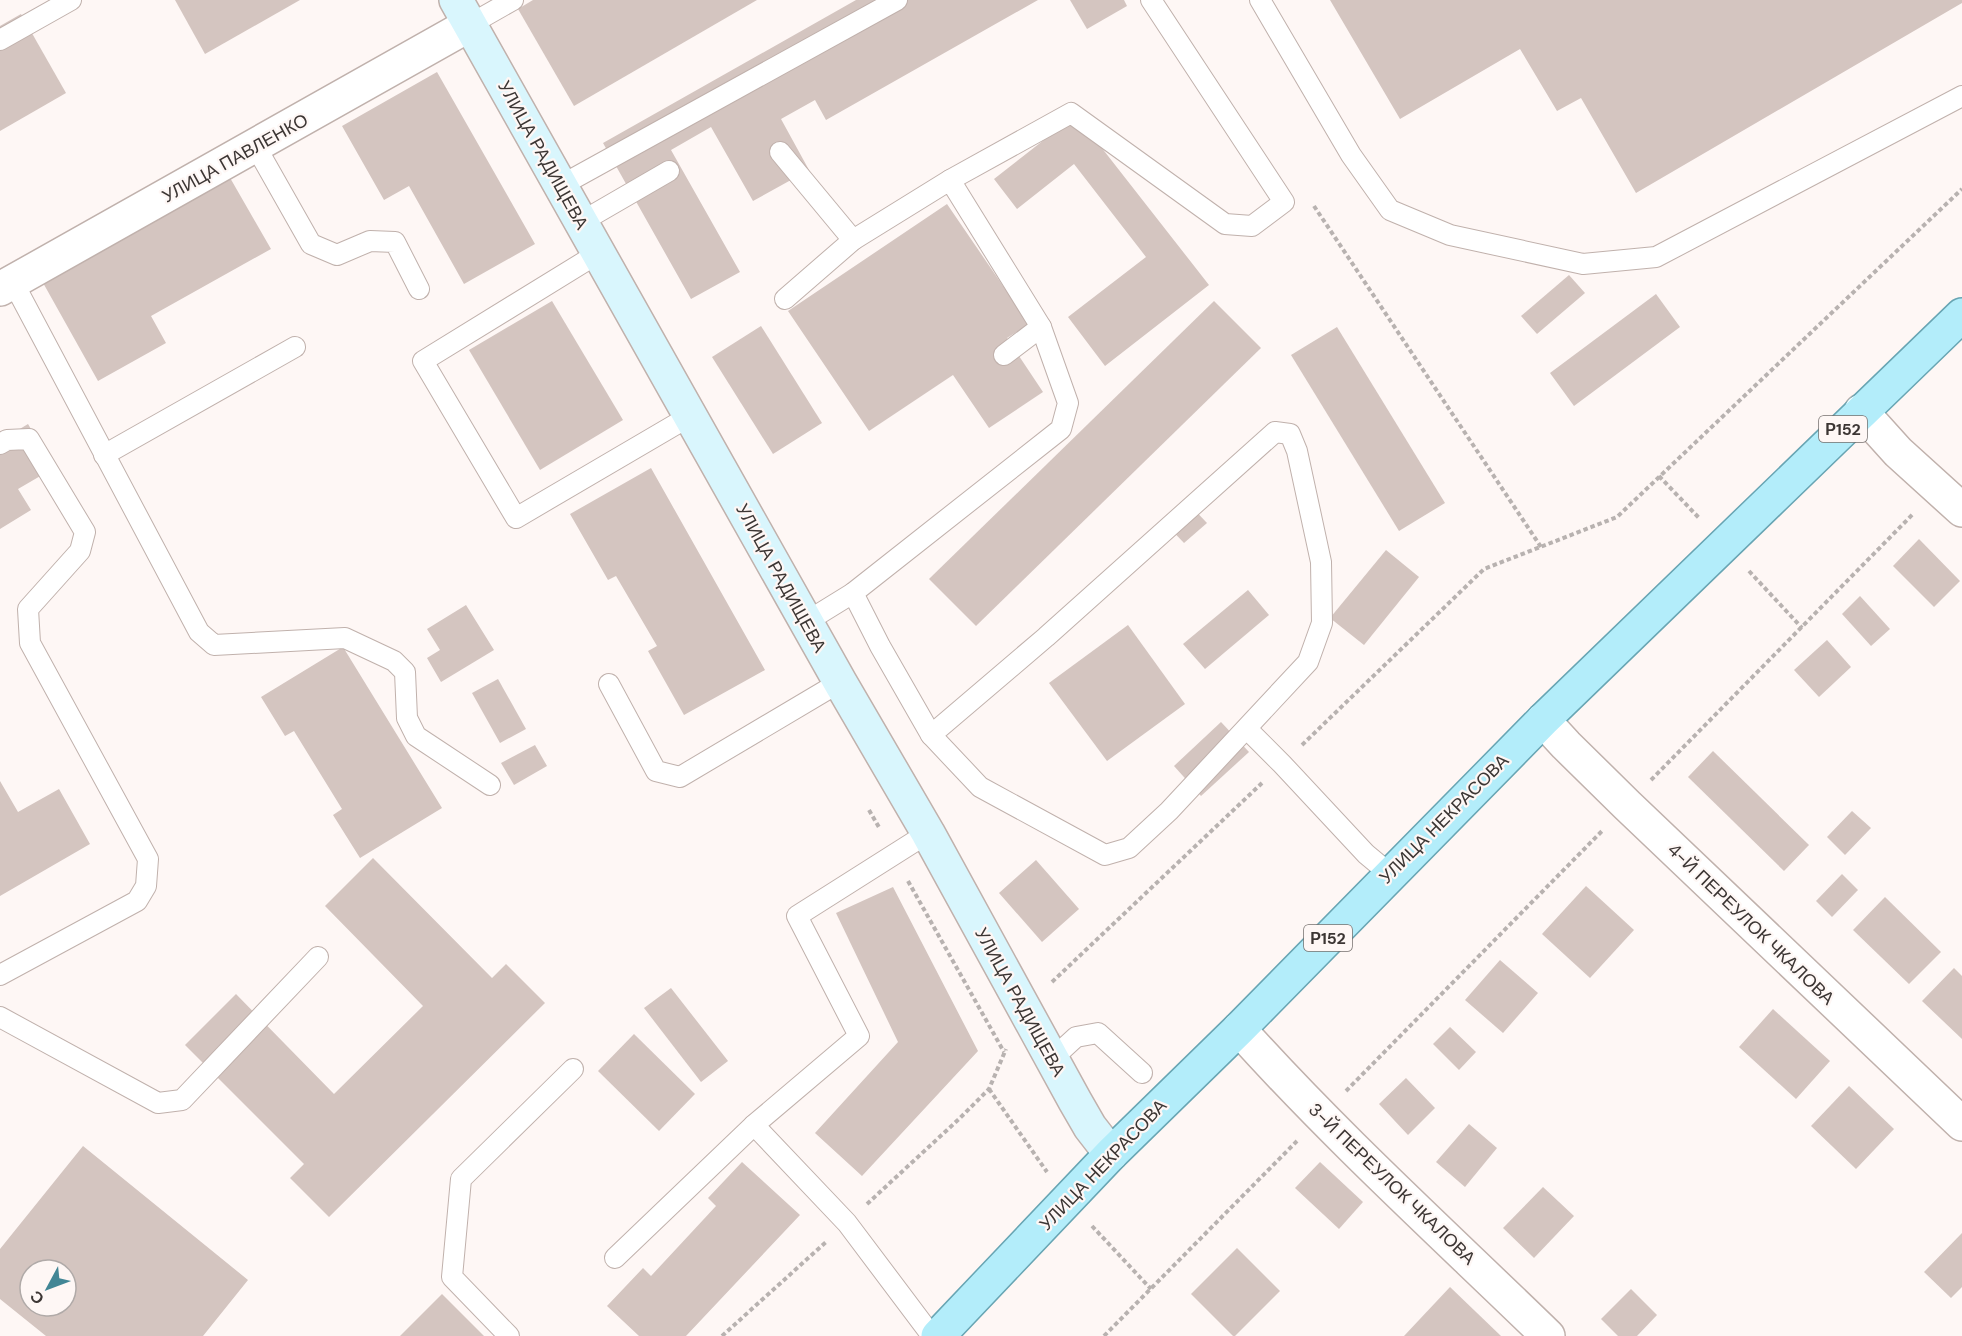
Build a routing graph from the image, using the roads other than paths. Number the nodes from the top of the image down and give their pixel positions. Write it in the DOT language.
graph roads {
  1 [pos="71,0"];
  2 [pos="513,0"];
  3 [pos="897,0"];
  4 [pos="1151,0"];
  5 [pos="1260,0"];
  6 [pos="462,13"];
  7 [pos="0,40"];
  8 [pos="1962,96"];
  9 [pos="256,147"];
  10 [pos="780,152"];
  11 [pos="669,171"];
  12 [pos="950,180"];
  13 [pos="560,186"];
  14 [pos="580,222"];
  15 [pos="853,240"];
  16 [pos="597,255"];
  17 [pos="6,286"];
  18 [pos="419,289"];
  19 [pos="785,299"];
  20 [pos="1962,315"];
  21 [pos="1041,327"];
  22 [pos="295,347"];
  23 [pos="1004,355"];
  24 [pos="1861,411"];
  25 [pos="690,416"];
  26 [pos="0,444"];
  27 [pos="105,454"];
  28 [pos="1950,499"];
  29 [pos="853,593"];
  30 [pos="806,622"];
  31 [pos="840,682"];
  32 [pos="609,684"];
  33 [pos="1543,720"];
  34 [pos="1247,729"];
  35 [pos="931,735"];
  36 [pos="490,785"];
  37 [pos="928,833"];
  38 [pos="1390,874"];
  39 [pos="318,957"];
  40 [pos="3,968"];
  41 [pos="0,1017"];
  42 [pos="1239,1029"];
  43 [pos="1052,1059"];
  44 [pos="573,1069"];
  45 [pos="1142,1073"];
  46 [pos="754,1125"];
  47 [pos="1962,1125"];
  48 [pos="1111,1154"];
  49 [pos="615,1258"];
  50 [pos="509,1336"];
  51 [pos="932,1336"];
  52 [pos="938,1336"];
  53 [pos="1548,1336"];
  1 -- 7 [label="lane"];
  2 -- 6 [label="lane"];
  3 -- 13 [label="lane"];
  4 -- 12 [label="lane"];
  5 -- 8 [label="lane"];
  6 -- 9 [label="street, УЛИЦА ПАВЛЕНКО"];
  6 -- 13 [label="street, УЛИЦА РАДИЩЕВА"];
  9 -- 17 [label="street, УЛИЦА ПАВЛЕНКО"];
  9 -- 18 [label="lane"];
  10 -- 15 [label="lane"];
  11 -- 14 [label="lane"];
  12 -- 15 [label="lane"];
  12 -- 21 [label="lane"];
  13 -- 14 [label="street, УЛИЦА РАДИЩЕВА"];
  14 -- 16 [label="street, УЛИЦА РАДИЩЕВА"];
  15 -- 19 [label="lane"];
  16 -- 25 [label="street, УЛИЦА РАДИЩЕВА"];
  16 -- 25 [label="lane"];
  17 -- 27 [label="lane"];
  20 -- 24 [label="main road, УЛИЦА НЕКРАСОВА / Р152"];
  21 -- 23 [label="lane"];
  21 -- 29 [label="lane"];
  22 -- 27 [label="lane"];
  24 -- 28 [label="street"];
  24 -- 33 [label="main road, УЛИЦА НЕКРАСОВА / Р152"];
  25 -- 30 [label="street, УЛИЦА РАДИЩЕВА"];
  26 -- 40 [label="lane"];
  27 -- 36 [label="lane"];
  29 -- 30 [label="lane"];
  29 -- 35 [label="lane"];
  30 -- 31 [label="street, УЛИЦА РАДИЩЕВА"];
  31 -- 32 [label="lane"];
  31 -- 37 [label="street, УЛИЦА РАДИЩЕВА"];
  33 -- 38 [label="main road, УЛИЦА НЕКРАСОВА / Р152"];
  33 -- 47 [label="street, 4-Й ПЕРЕУЛОК ЧКАЛОВА"];
  34 -- 35 [label="lane"];
  34 -- 35 [label="lane"];
  34 -- 38 [label="lane"];
  37 -- 43 [label="street, УЛИЦА РАДИЩЕВА"];
  37 -- 46 [label="lane"];
  38 -- 42 [label="main road, УЛИЦА НЕКРАСОВА / Р152"];
  39 -- 41 [label="lane"];
  42 -- 48 [label="main road, УЛИЦА НЕКРАСОВА / Р152"];
  42 -- 53 [label="street, 3-Й ПЕРЕУЛОК ЧКАЛОВА"];
  43 -- 45 [label="lane"];
  43 -- 48 [label="street, УЛИЦА РАДИЩЕВА"];
  44 -- 50 [label="lane"];
  46 -- 49 [label="lane"];
  46 -- 51 [label="lane"];
  48 -- 52 [label="main road, УЛИЦА НЕКРАСОВА / Р152"];
}
